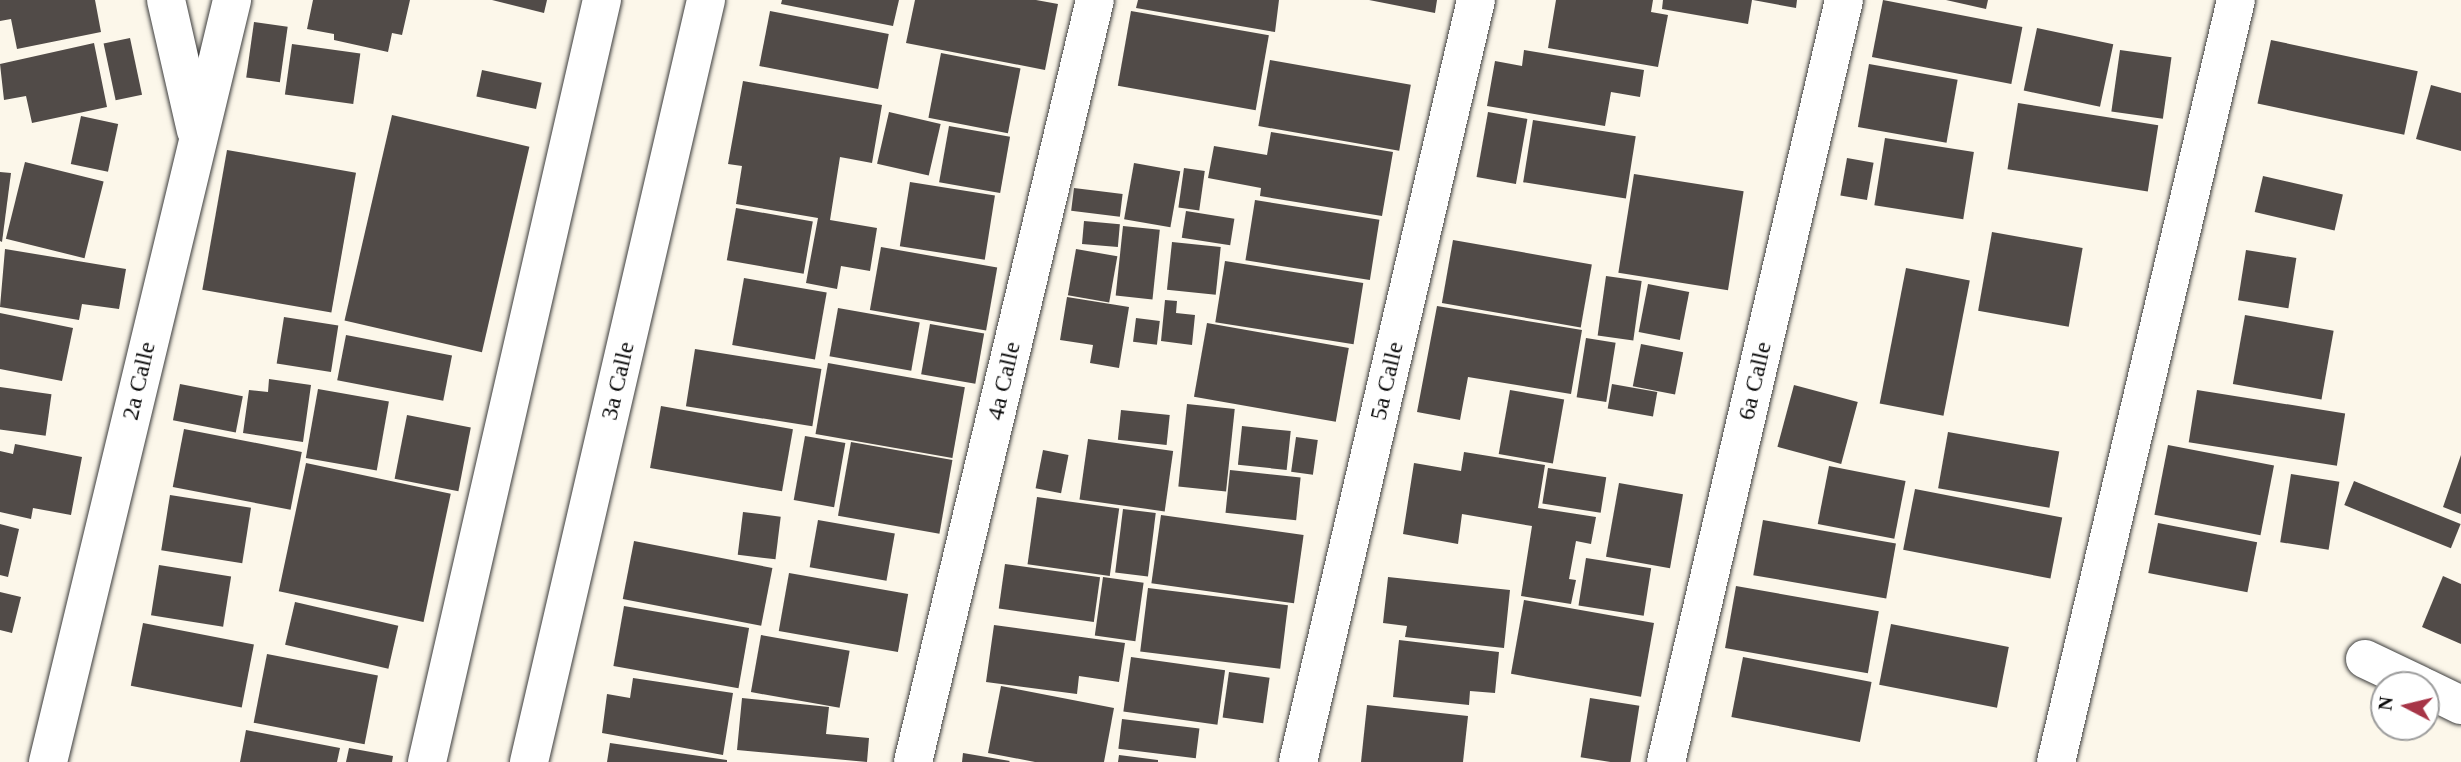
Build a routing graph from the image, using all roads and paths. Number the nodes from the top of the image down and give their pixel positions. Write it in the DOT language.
graph roads {
  1 [pos="166,0"];
  2 [pos="232,0"];
  3 [pos="602,0"];
  4 [pos="706,0"];
  5 [pos="1096,0"];
  6 [pos="1476,0"];
  7 [pos="1844,0"];
  8 [pos="2236,0"];
  9 [pos="198,137"];
  10 [pos="2365,659"];
  11 [pos="2390,671"];
  12 [pos="2440,695"];
  13 [pos="2461,705"];
  14 [pos="48,762"];
  15 [pos="426,762"];
  16 [pos="529,762"];
  17 [pos="913,762"];
  18 [pos="1298,762"];
  19 [pos="1666,762"];
  20 [pos="2056,762"];
  1 -- 9 [label="street"];
  2 -- 9 [label="street, 2a Calle"];
  3 -- 15 [label="street"];
  4 -- 16 [label="street, 3a Calle"];
  5 -- 17 [label="street, 4a Calle"];
  6 -- 18 [label="street, 5a Calle"];
  7 -- 19 [label="street, 6a Calle"];
  8 -- 20 [label="street"];
  9 -- 14 [label="street, 2a Calle"];
  10 -- 11 [label="street"];
  12 -- 13 [label="street"];
}
